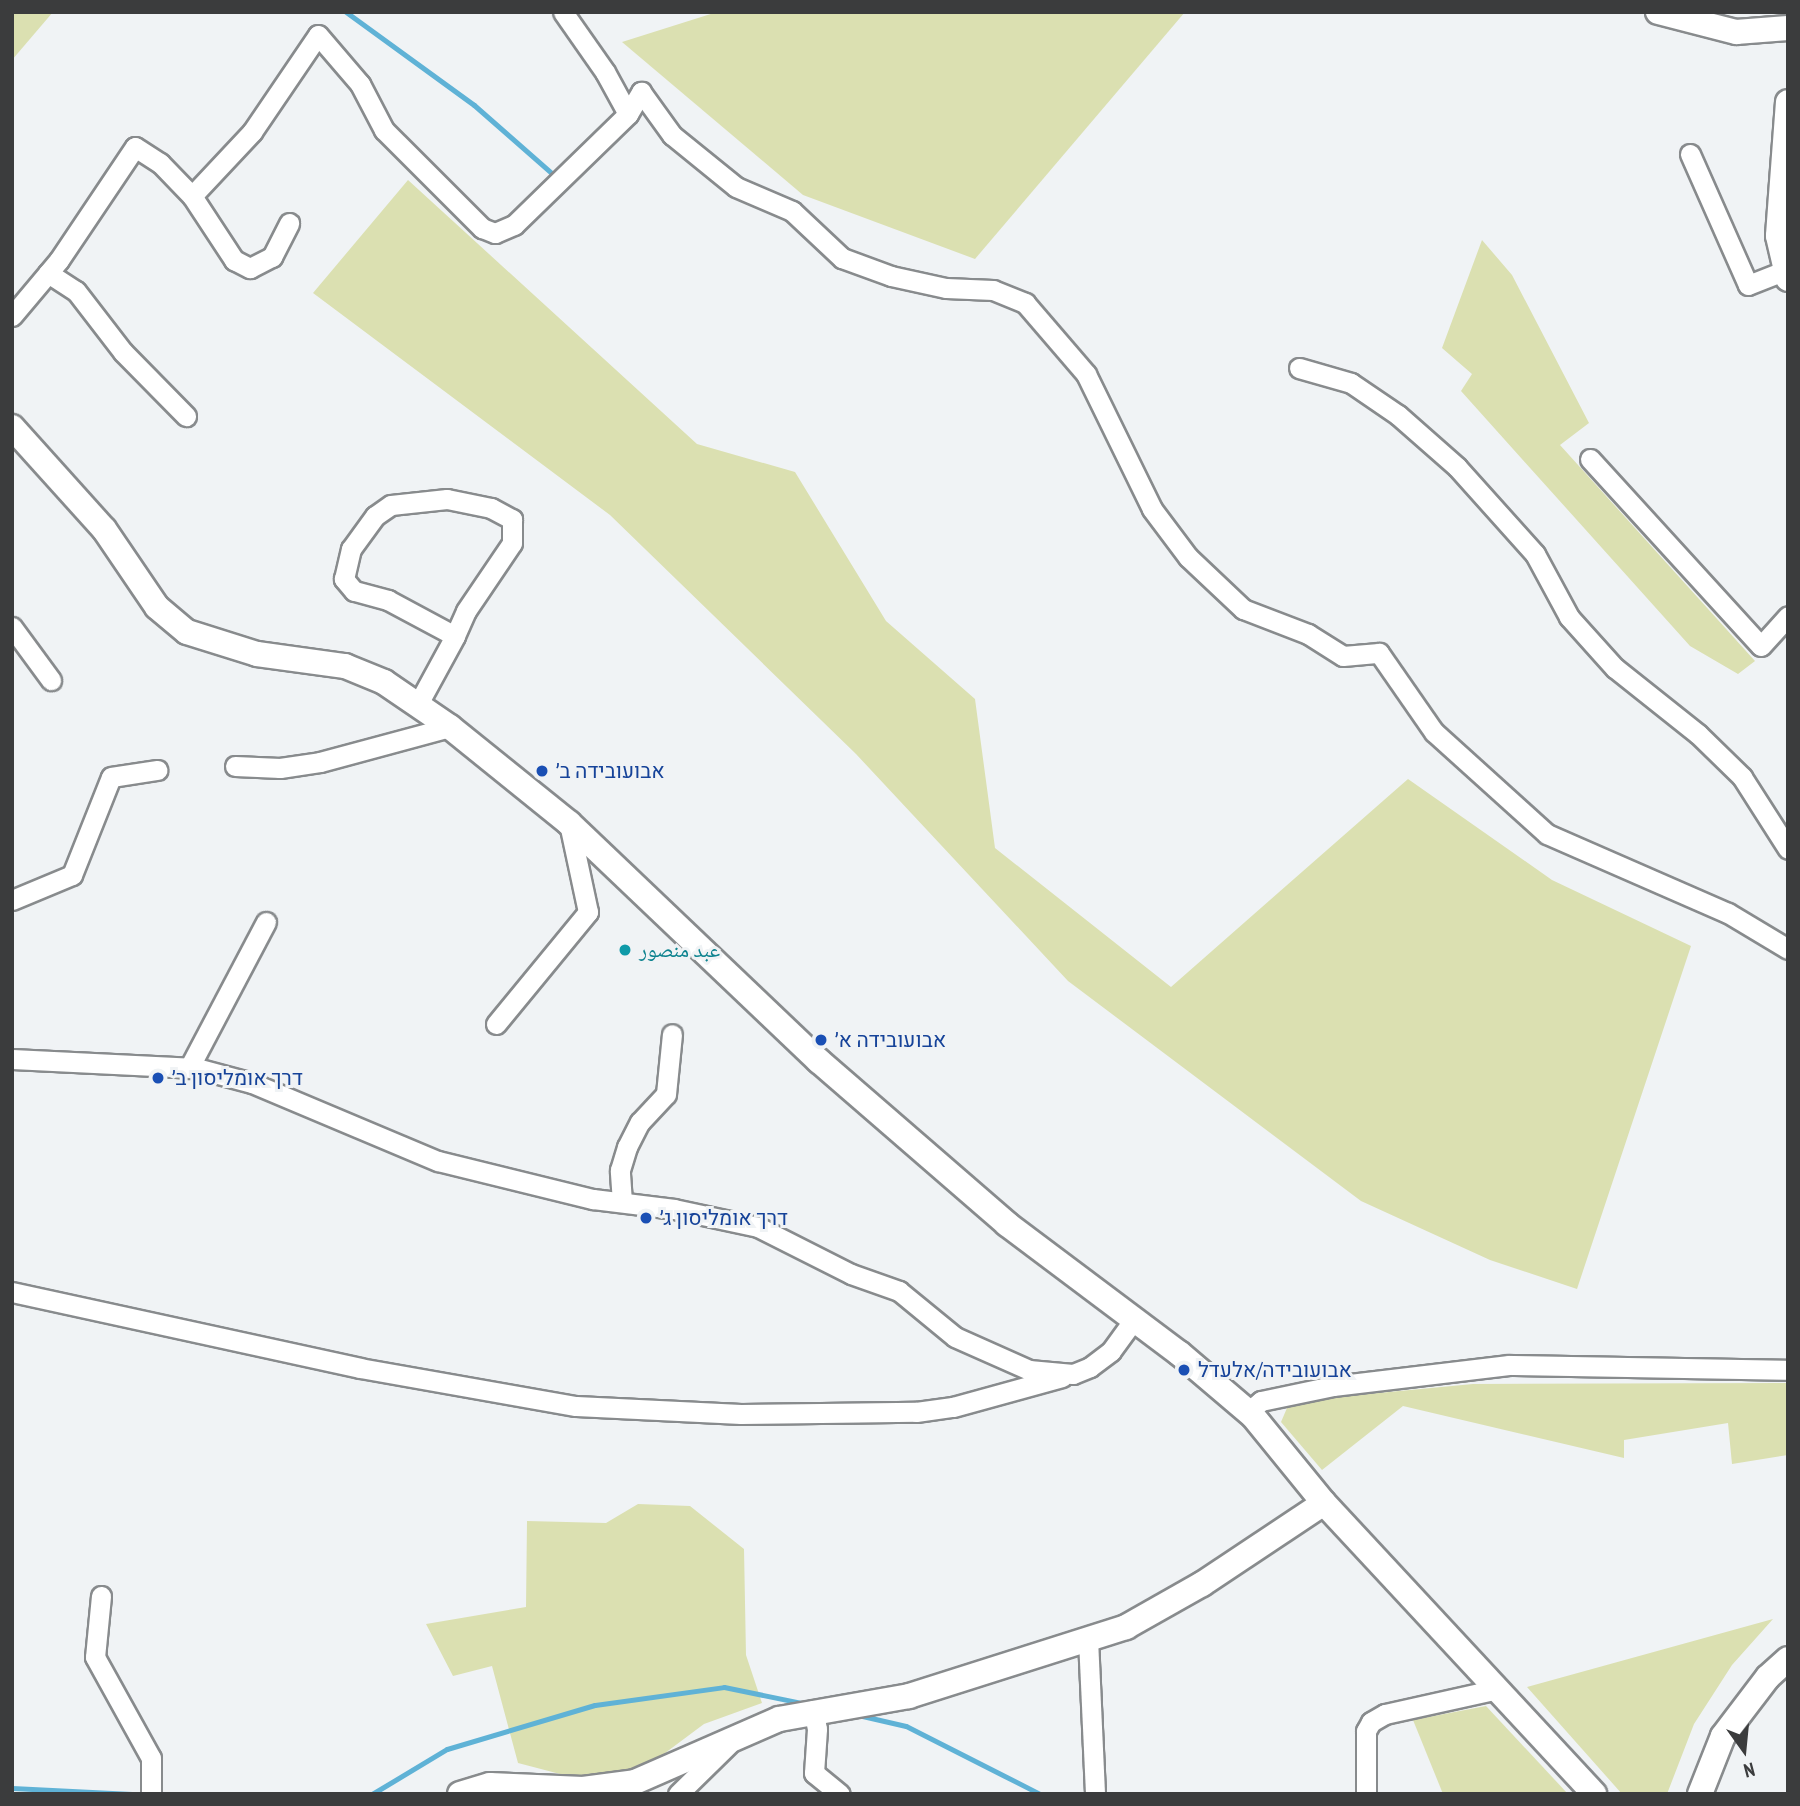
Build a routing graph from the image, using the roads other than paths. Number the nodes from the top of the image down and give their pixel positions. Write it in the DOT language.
graph roads {
  1 [pos="563,12"];
  2 [pos="1658,12"];
  3 [pos="1788,28"];
  4 [pos="1788,102"];
  5 [pos="628,114"];
  6 [pos="1690,154"];
  7 [pos="192,196"];
  8 [pos="289,223"];
  9 [pos="48,273"];
  10 [pos="1787,275"];
  11 [pos="12,316"];
  12 [pos="1298,368"];
  13 [pos="186,416"];
  14 [pos="12,427"];
  15 [pos="1590,459"];
  16 [pos="1788,615"];
  17 [pos="12,627"];
  18 [pos="455,636"];
  19 [pos="51,680"];
  20 [pos="418,704"];
  21 [pos="450,727"];
  22 [pos="235,766"];
  23 [pos="157,769"];
  24 [pos="569,823"];
  25 [pos="1788,849"];
  26 [pos="12,900"];
  27 [pos="266,922"];
  28 [pos="1788,948"];
  29 [pos="496,1024"];
  30 [pos="673,1034"];
  31 [pos="12,1059"];
  32 [pos="190,1068"];
  33 [pos="622,1202"];
  34 [pos="12,1292"];
  35 [pos="1135,1318"];
  36 [pos="1788,1370"];
  37 [pos="1073,1374"];
  38 [pos="1248,1412"];
  39 [pos="1324,1503"];
  40 [pos="101,1596"];
  41 [pos="1088,1639"];
  42 [pos="1788,1659"];
  43 [pos="1498,1689"];
  44 [pos="813,1710"];
  45 [pos="735,1739"];
  46 [pos="573,1791"];
  47 [pos="151,1794"];
  48 [pos="460,1794"];
  49 [pos="678,1794"];
  50 [pos="840,1794"];
  51 [pos="1095,1794"];
  52 [pos="1366,1794"];
  53 [pos="1594,1794"];
  54 [pos="1700,1794"];
  1 -- 5 [label="street"];
  2 -- 3 [label="street"];
  4 -- 10 [label="street"];
  5 -- 7 [label="street"];
  5 -- 28 [label="street"];
  6 -- 10 [label="street"];
  7 -- 8 [label="street"];
  7 -- 9 [label="street"];
  9 -- 11 [label="street"];
  9 -- 13 [label="street"];
  12 -- 25 [label="street"];
  14 -- 20 [label="street"];
  15 -- 16 [label="street"];
  17 -- 19 [label="street"];
  18 -- 18 [label="street"];
  18 -- 20 [label="street"];
  20 -- 21 [label="street"];
  21 -- 22 [label="street"];
  21 -- 24 [label="street"];
  23 -- 26 [label="street"];
  24 -- 29 [label="street"];
  24 -- 35 [label="street"];
  27 -- 32 [label="street"];
  30 -- 33 [label="street"];
  31 -- 32 [label="street"];
  32 -- 33 [label="street"];
  33 -- 37 [label="street"];
  34 -- 37 [label="street"];
  35 -- 37 [label="street"];
  35 -- 38 [label="street"];
  36 -- 38 [label="street"];
  38 -- 39 [label="street"];
  39 -- 41 [label="street"];
  39 -- 43 [label="street"];
  40 -- 47 [label="street"];
  41 -- 44 [label="street"];
  41 -- 51 [label="street"];
  42 -- 54 [label="street"];
  43 -- 52 [label="street"];
  43 -- 53 [label="street"];
  44 -- 45 [label="street"];
  44 -- 50 [label="street"];
  45 -- 46 [label="street"];
  45 -- 49 [label="street"];
  46 -- 48 [label="street"];
}
